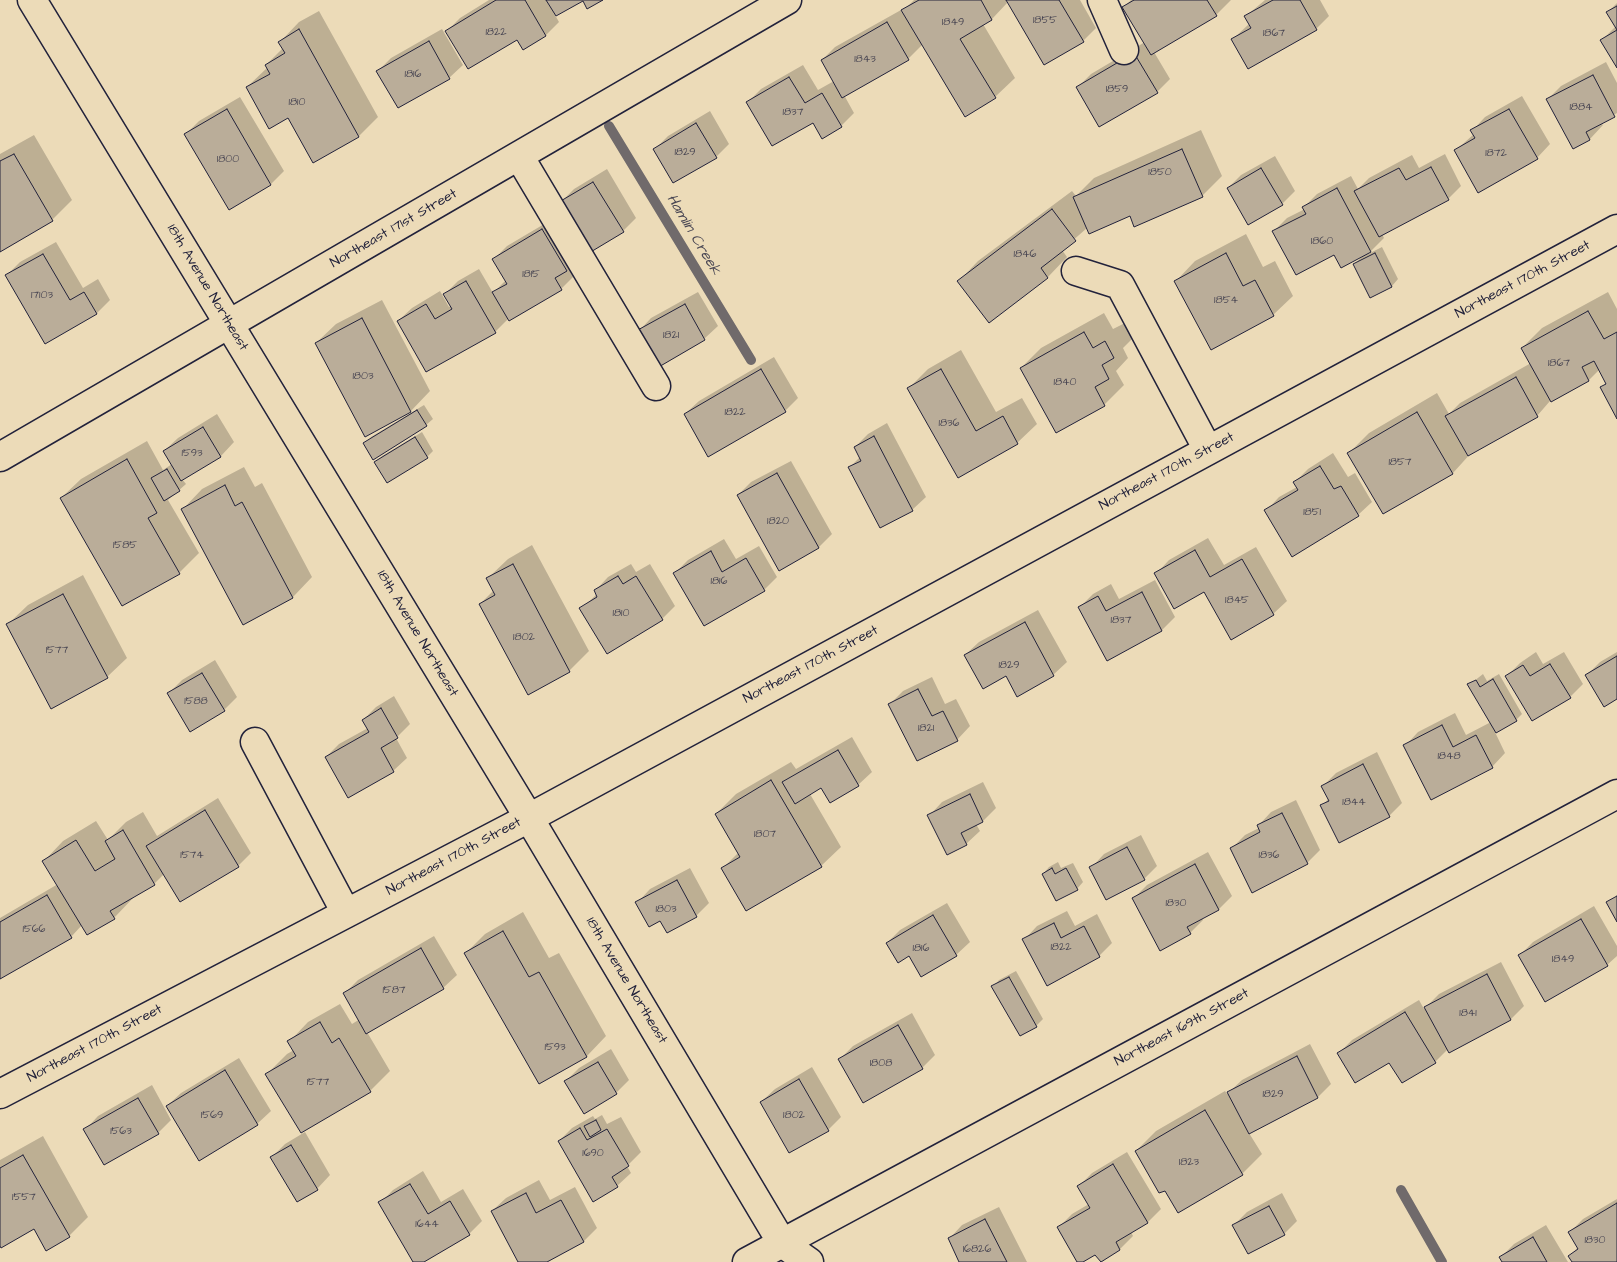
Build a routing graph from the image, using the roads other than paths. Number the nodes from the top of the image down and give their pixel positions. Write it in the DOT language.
graph roads {
  1 [pos="32,0"];
  2 [pos="786,0"];
  3 [pos="1102,0"];
  4 [pos="1124,50"];
  5 [pos="519,156"];
  6 [pos="1617,229"];
  7 [pos="1076,272"];
  8 [pos="230,325"];
  9 [pos="656,386"];
  10 [pos="1208,450"];
  11 [pos="0,457"];
  12 [pos="255,742"];
  13 [pos="1617,794"];
  14 [pos="529,818"];
  15 [pos="346,913"];
  16 [pos="0,1094"];
  17 [pos="782,1243"];
  18 [pos="747,1262"];
  19 [pos="809,1262"];
  1 -- 8 [label="street, 18th Avenue Northeast"];
  2 -- 5 [label="street, Northeast 171st Street"];
  3 -- 4 [label="street"];
  5 -- 8 [label="street, Northeast 171st Street"];
  5 -- 9 [label="street"];
  6 -- 10 [label="street, Northeast 170th Street"];
  7 -- 10 [label="street"];
  8 -- 11 [label="street, Northeast 171st Street"];
  8 -- 14 [label="street, 18th Avenue Northeast"];
  10 -- 14 [label="street, Northeast 170th Street"];
  12 -- 15 [label="street"];
  13 -- 17 [label="street, Northeast 169th Street"];
  14 -- 15 [label="street, Northeast 170th Street"];
  14 -- 17 [label="street, 18th Avenue Northeast"];
  15 -- 16 [label="street, Northeast 170th Street"];
  17 -- 18 [label="street, Northeast 169th Street"];
  17 -- 19 [label="street, 18th Avenue Northeast"];
}
